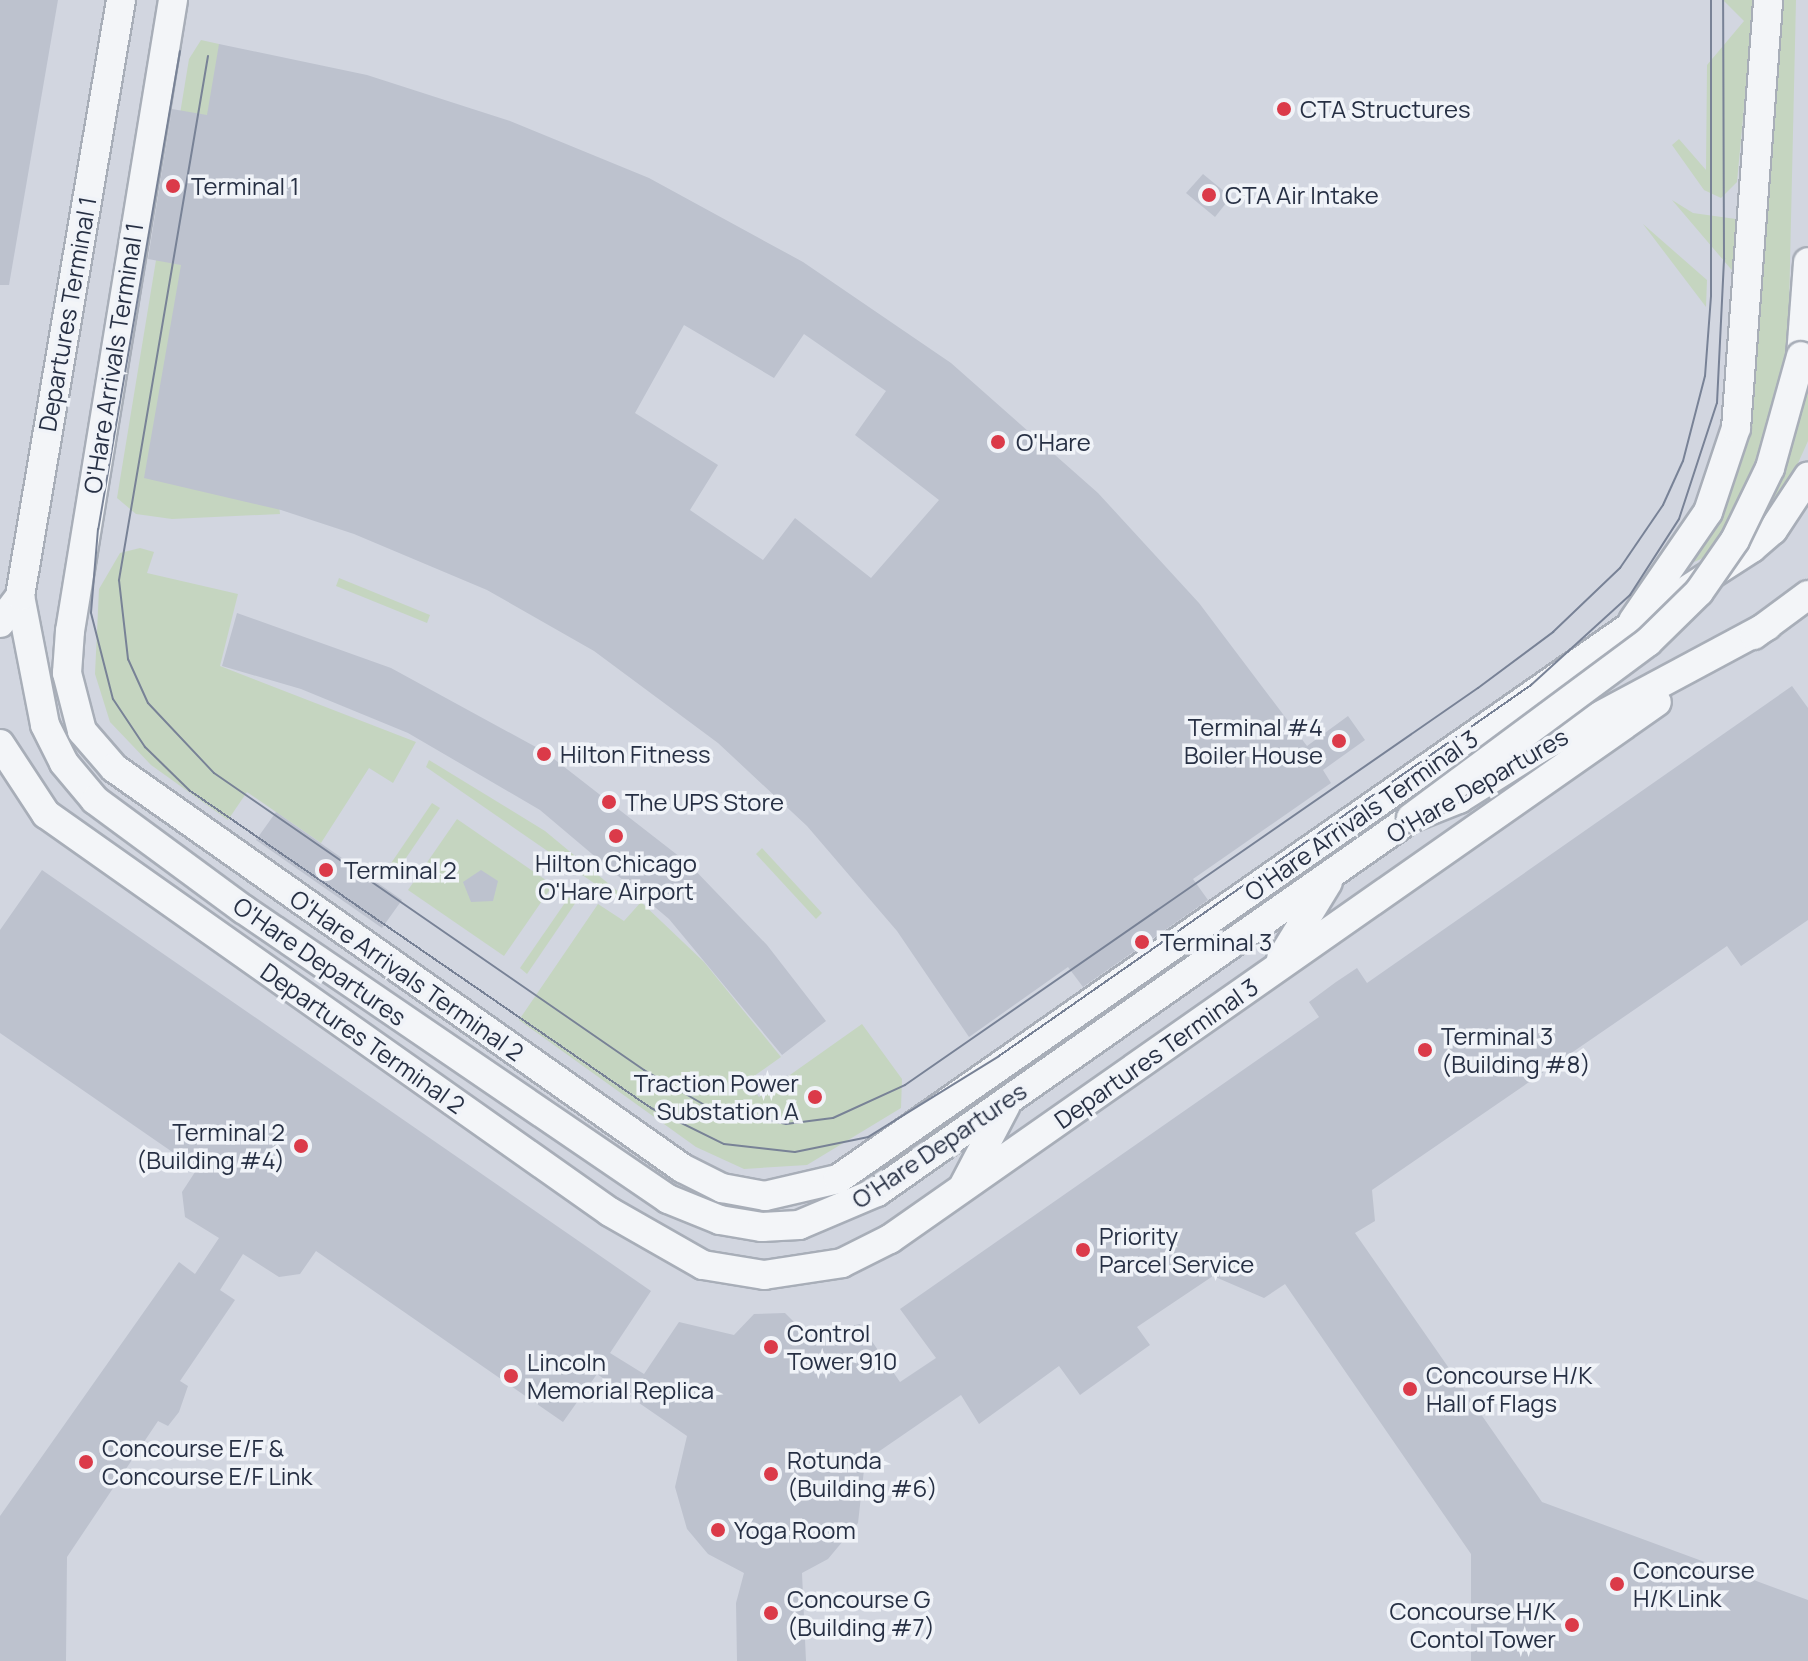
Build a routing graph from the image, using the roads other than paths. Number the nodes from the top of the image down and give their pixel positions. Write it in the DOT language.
graph roads {
  1 [pos="121,0"];
  2 [pos="173,0"];
  3 [pos="1768,0"];
  4 [pos="1808,262"];
  5 [pos="1808,477"];
  6 [pos="1808,595"];
  7 [pos="20,596"];
  8 [pos="0,623"];
  9 [pos="1631,626"];
  10 [pos="1767,626"];
  11 [pos="75,716"];
  12 [pos="0,744"];
  13 [pos="1411,818"];
  14 [pos="104,857"];
  15 [pos="1334,871"];
  16 [pos="243,909"];
  17 [pos="1274,970"];
  18 [pos="1011,1097"];
  19 [pos="546,1118"];
  20 [pos="961,1189"];
  21 [pos="765,1196"];
  22 [pos="610,1212"];
  23 [pos="764,1275"];
  1 -- 7 [label="street, Departures Terminal 1"];
  2 -- 11 [label="street, O'Hare Arrivals Terminal 1"];
  3 -- 9 [label="street"];
  4 -- 13 [label="street, bridge"];
  5 -- 9 [label="street, O'Hare Arrivals Terminal 3"];
  6 -- 10 [label="street"];
  7 -- 8 [label="street, Departures Terminal 1"];
  7 -- 16 [label="street, O'Hare Departures"];
  9 -- 21 [label="street, O'Hare Arrivals Terminal 3"];
  10 -- 13 [label="street, O'Hare Departures, bridge"];
  10 -- 17 [label="street, Departures Terminal 3"];
  11 -- 21 [label="street, O'Hare Arrivals Terminal 2"];
  12 -- 14 [label="street, Departures Terminal 2"];
  13 -- 15 [label="street, O'Hare Departures"];
  14 -- 16 [label="street"];
  14 -- 22 [label="street, Departures Terminal 2"];
  15 -- 17 [label="street"];
  15 -- 18 [label="street, O'Hare Departures"];
  16 -- 19 [label="street, O'Hare Departures"];
  17 -- 20 [label="street, Departures Terminal 3"];
  18 -- 19 [label="street, O'Hare Departures"];
  18 -- 20 [label="street"];
  19 -- 22 [label="street"];
  20 -- 23 [label="street, Departures Terminal 3"];
  22 -- 23 [label="street, Departures Terminal 2"];
}
